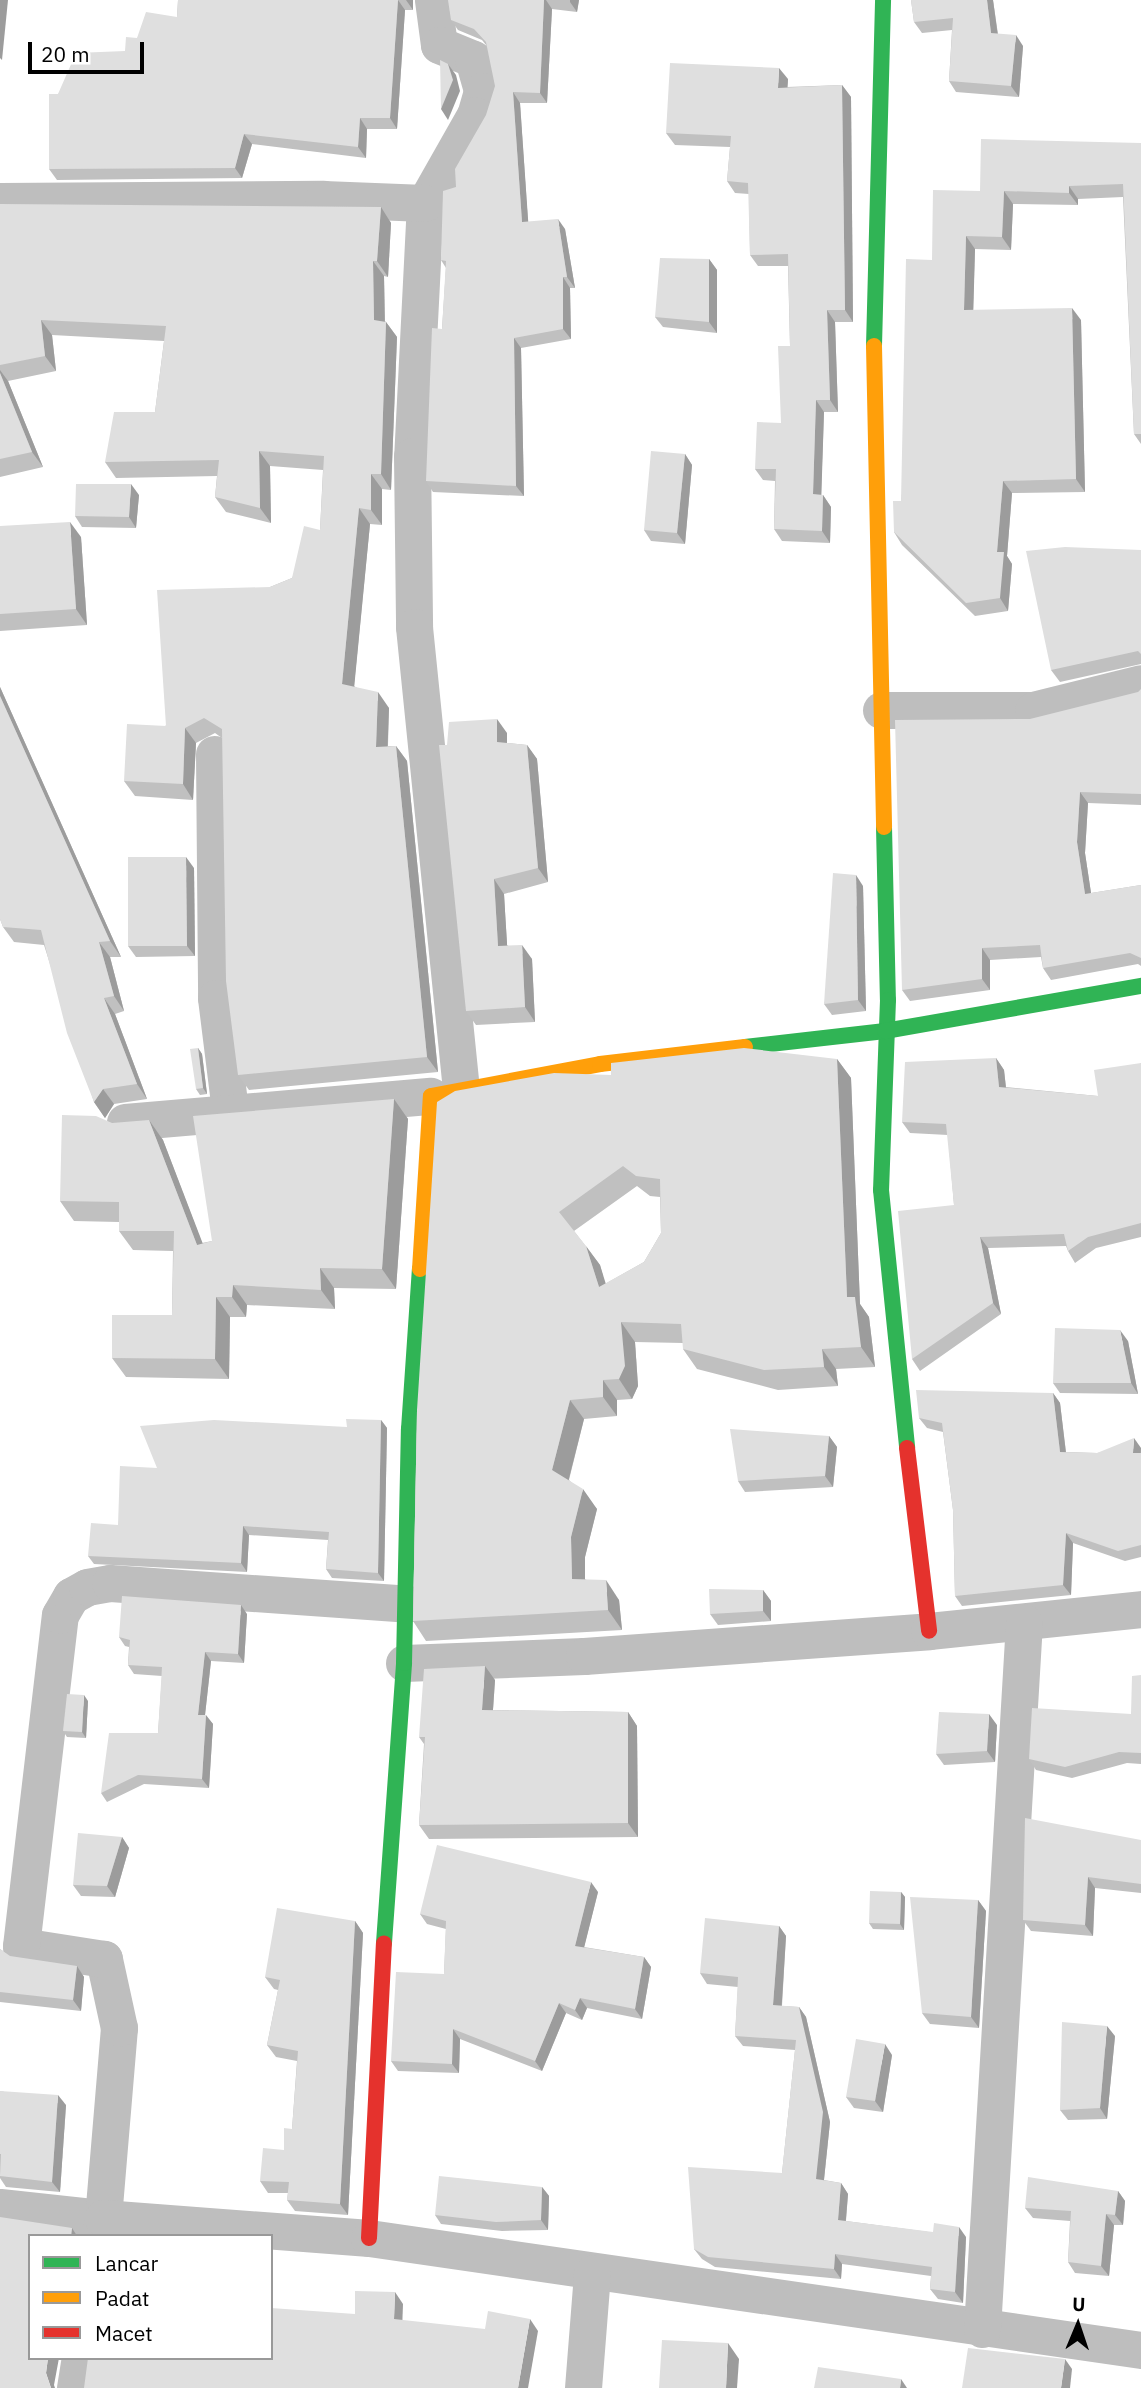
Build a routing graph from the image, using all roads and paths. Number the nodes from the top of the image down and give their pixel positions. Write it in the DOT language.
graph roads {
  1 [pos="433,0"];
  2 [pos="883,0"];
  3 [pos="0,201"];
  4 [pos="425,203"];
  5 [pos="1141,683"];
  6 [pos="881,710"];
  7 [pos="214,754"];
  8 [pos="1141,986"];
  9 [pos="885,1031"];
  10 [pos="446,1093"];
  11 [pos="230,1111"];
  12 [pos="125,1122"];
  13 [pos="407,1604"];
  14 [pos="1141,1609"];
  15 [pos="1024,1622"];
  16 [pos="929,1631"];
  17 [pos="404,1663"];
  18 [pos="0,2207"];
  19 [pos="102,2227"];
  20 [pos="272,2234"];
  21 [pos="273,2234"];
  22 [pos="369,2238"];
  23 [pos="592,2273"];
  24 [pos="982,2329"];
  25 [pos="1141,2350"];
  26 [pos="80,2360"];
  27 [pos="75,2388"];
  28 [pos="583,2388"];
  1 -- 4 [label="street"];
  2 -- 6 [label="street"];
  3 -- 4 [label="street"];
  4 -- 10 [label="street"];
  5 -- 6 [label="street"];
  6 -- 9 [label="street"];
  7 -- 11 [label="street"];
  8 -- 9 [label="street"];
  9 -- 10 [label="street"];
  9 -- 16 [label="street"];
  10 -- 11 [label="street"];
  10 -- 13 [label="street"];
  11 -- 12 [label="street"];
  13 -- 17 [label="street"];
  13 -- 19 [label="street"];
  14 -- 15 [label="street"];
  15 -- 16 [label="street"];
  15 -- 24 [label="street"];
  16 -- 17 [label="street"];
  17 -- 22 [label="street"];
  18 -- 19 [label="street"];
  19 -- 20 [label="street"];
  21 -- 22 [label="street"];
  22 -- 23 [label="street"];
  23 -- 24 [label="street"];
  23 -- 28 [label="street"];
  24 -- 25 [label="street"];
  26 -- 27 [label="street"];
}
